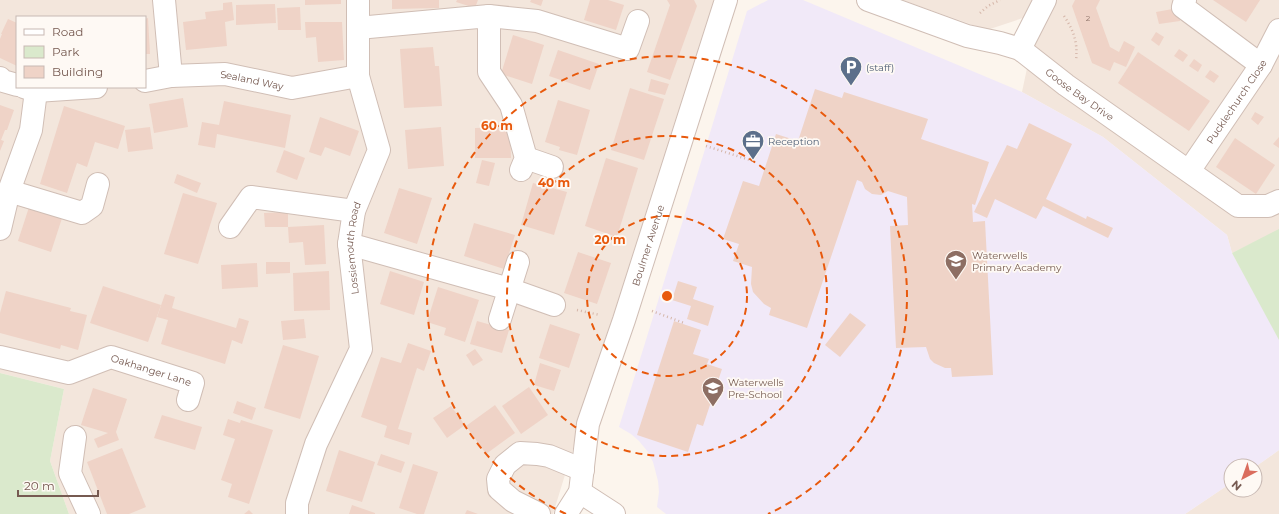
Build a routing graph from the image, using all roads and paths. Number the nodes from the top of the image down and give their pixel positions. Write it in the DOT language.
graph roads {
  1 [pos="164,0"];
  2 [pos="358,0"];
  3 [pos="726,0"];
  4 [pos="868,0"];
  5 [pos="1185,0"];
  6 [pos="1045,1"];
  7 [pos="489,16"];
  8 [pos="638,21"];
  9 [pos="358,28"];
  10 [pos="1279,30"];
  11 [pos="1020,49"];
  12 [pos="1261,65"];
  13 [pos="171,76"];
  14 [pos="358,76"];
  15 [pos="0,78"];
  16 [pos="146,81"];
  17 [pos="16,85"];
  18 [pos="1066,85"];
  19 [pos="26,88"];
  20 [pos="681,138"];
  21 [pos="753,161"];
  22 [pos="552,167"];
  23 [pos="1189,171"];
  24 [pos="98,184"];
  25 [pos="9,191"];
  26 [pos="1279,201"];
  27 [pos="354,211"];
  28 [pos="230,227"];
  29 [pos="0,230"];
  30 [pos="349,244"];
  31 [pos="518,262"];
  32 [pos="509,289"];
  33 [pos="554,304"];
  34 [pos="626,310"];
  35 [pos="500,319"];
  36 [pos="684,323"];
  37 [pos="0,358"];
  38 [pos="188,400"];
  39 [pos="75,437"];
  40 [pos="583,470"];
  41 [pos="580,492"];
  42 [pos="89,514"];
  43 [pos="298,514"];
  44 [pos="539,514"];
  45 [pos="566,514"];
  46 [pos="614,514"];
  1 -- 13 [label="street"];
  2 -- 9 [label="street, Lossiemouth Road"];
  3 -- 20 [label="street, Boulmer Avenue"];
  4 -- 11 [label="street, Goose Bay Drive"];
  5 -- 12 [label="street"];
  6 -- 11 [label="street"];
  6 -- 18 [label="path"];
  7 -- 8 [label="street"];
  7 -- 9 [label="street"];
  7 -- 22 [label="street"];
  9 -- 14 [label="street, Lossiemouth Road"];
  10 -- 12 [label="street, Pucklechurch Close"];
  11 -- 18 [label="street, Goose Bay Drive"];
  12 -- 23 [label="street, Pucklechurch Close"];
  13 -- 14 [label="street, Sealand Way"];
  13 -- 16 [label="street, Sealand Way"];
  14 -- 27 [label="street, Lossiemouth Road"];
  15 -- 17 [label="street"];
  18 -- 23 [label="street, Goose Bay Drive"];
  19 -- 25 [label="street"];
  20 -- 21 [label="path"];
  20 -- 34 [label="street, Boulmer Avenue"];
  23 -- 26 [label="street, Goose Bay Drive"];
  24 -- 25 [label="street"];
  25 -- 29 [label="street"];
  27 -- 28 [label="street"];
  27 -- 30 [label="street, Lossiemouth Road"];
  30 -- 32 [label="street"];
  30 -- 43 [label="street, Lossiemouth Road"];
  31 -- 32 [label="street"];
  32 -- 33 [label="street"];
  32 -- 35 [label="street"];
  33 -- 34 [label="path"];
  34 -- 36 [label="path"];
  34 -- 40 [label="street, Boulmer Avenue"];
  37 -- 38 [label="street, Oakhanger Lane"];
  39 -- 42 [label="street"];
  40 -- 41 [label="street, Boulmer Avenue"];
  40 -- 44 [label="street"];
  41 -- 45 [label="street"];
  41 -- 46 [label="street"];
}
